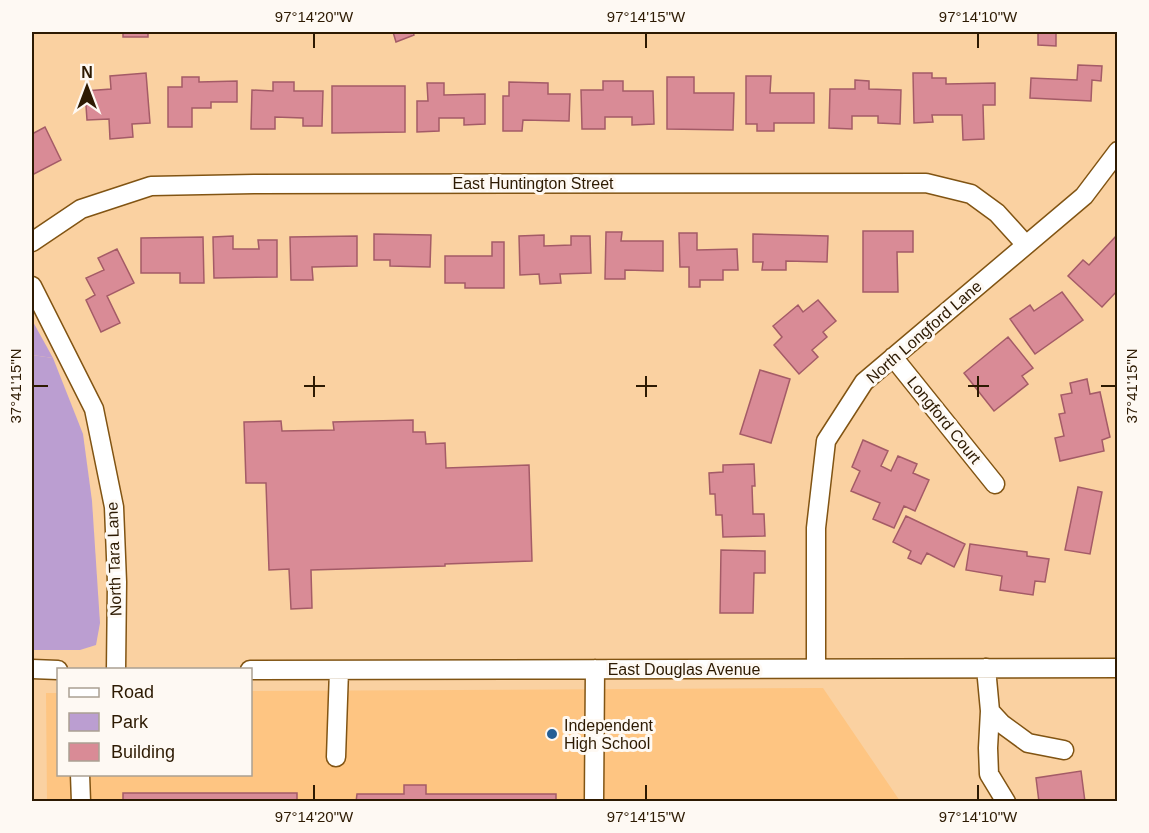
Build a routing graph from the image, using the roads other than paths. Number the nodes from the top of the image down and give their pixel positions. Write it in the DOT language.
graph roads {
  1 [pos="1118,151"];
  2 [pos="32,242"];
  3 [pos="1026,245"];
  4 [pos="32,286"];
  5 [pos="893,357"];
  6 [pos="995,483"];
  7 [pos="116,668"];
  8 [pos="816,668"];
  9 [pos="986,668"];
  10 [pos="1118,668"];
  11 [pos="32,669"];
  12 [pos="595,669"];
  13 [pos="57,670"];
  14 [pos="252,670"];
  15 [pos="339,670"];
  16 [pos="990,711"];
  17 [pos="1064,750"];
  18 [pos="336,757"];
  19 [pos="80,776"];
  20 [pos="81,801"];
  21 [pos="594,801"];
  22 [pos="1006,801"];
  1 -- 3 [label="street, North Longford Lane"];
  2 -- 3 [label="street, East Huntington Street"];
  3 -- 5 [label="street, North Longford Lane"];
  4 -- 7 [label="street, North Tara Lane"];
  5 -- 6 [label="street, Longford Court"];
  5 -- 8 [label="street, North Longford Lane"];
  8 -- 9 [label="street, East Douglas Avenue"];
  8 -- 12 [label="street, East Douglas Avenue"];
  9 -- 10 [label="street, East Douglas Avenue"];
  9 -- 16 [label="street"];
  11 -- 13 [label="street"];
  12 -- 15 [label="street, East Douglas Avenue"];
  12 -- 21 [label="street"];
  14 -- 15 [label="street, East Douglas Avenue"];
  15 -- 18 [label="street"];
  16 -- 17 [label="street"];
  16 -- 22 [label="street"];
  19 -- 20 [label="street"];
}
